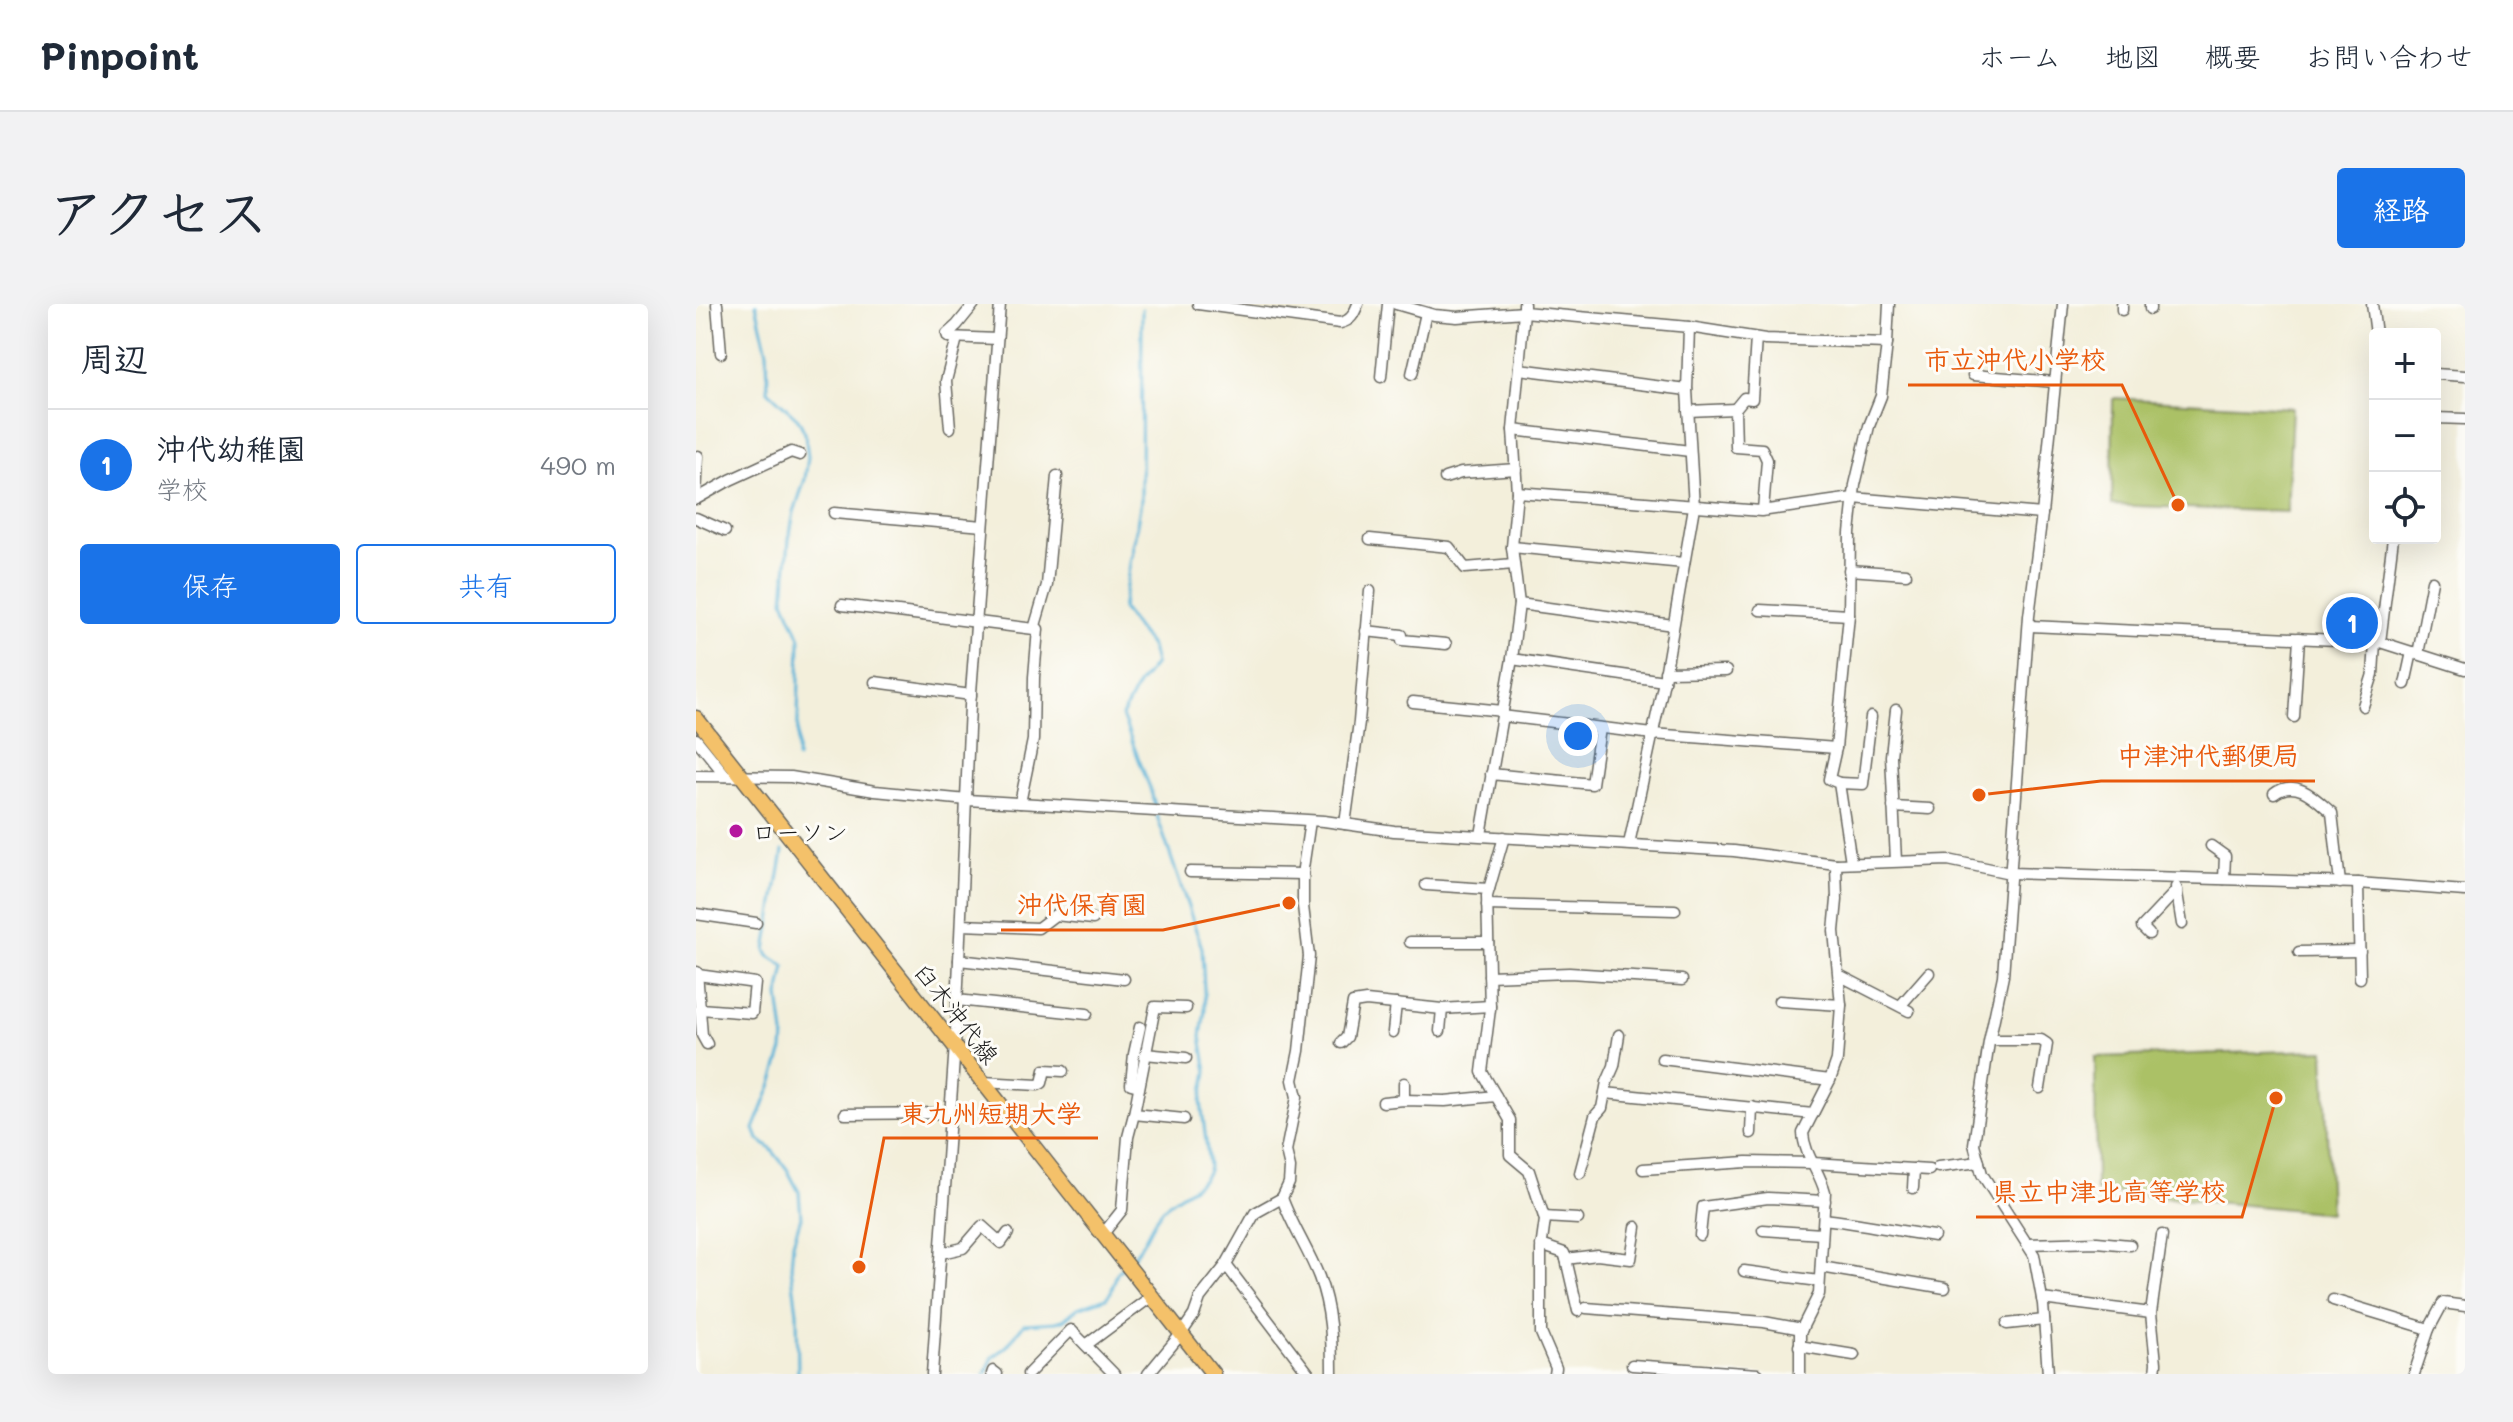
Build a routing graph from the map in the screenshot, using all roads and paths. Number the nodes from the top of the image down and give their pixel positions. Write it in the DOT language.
graph roads {
  1 [pos="717,304"];
  2 [pos="974,304"];
  3 [pos="1000,304"];
  4 [pos="1198,304"];
  5 [pos="1358,304"];
  6 [pos="1388,304"];
  7 [pos="1396,304"];
  8 [pos="1889,304"];
  9 [pos="2063,304"];
  10 [pos="2372,304"];
  11 [pos="1524,308"];
  12 [pos="1426,313"];
  13 [pos="1689,327"];
  14 [pos="2375,328"];
  15 [pos="957,338"];
  16 [pos="1756,338"];
  17 [pos="997,339"];
  18 [pos="1887,343"];
  19 [pos="721,353"];
  20 [pos="1519,369"];
  21 [pos="1412,374"];
  22 [pos="2441,374"];
  23 [pos="1973,375"];
  24 [pos="2465,376"];
  25 [pos="1381,377"];
  26 [pos="2055,382"];
  27 [pos="1687,390"];
  28 [pos="1735,409"];
  29 [pos="1688,411"];
  30 [pos="2441,418"];
  31 [pos="2465,419"];
  32 [pos="950,428"];
  33 [pos="1513,430"];
  34 [pos="1690,451"];
  35 [pos="800,455"];
  36 [pos="698,456"];
  37 [pos="1516,469"];
  38 [pos="1057,476"];
  39 [pos="1445,478"];
  40 [pos="1517,492"];
  41 [pos="697,498"];
  42 [pos="1853,498"];
  43 [pos="1694,507"];
  44 [pos="1763,510"];
  45 [pos="834,513"];
  46 [pos="2042,514"];
  47 [pos="696,518"];
  48 [pos="983,526"];
  49 [pos="725,531"];
  50 [pos="1370,539"];
  51 [pos="2392,544"];
  52 [pos="1512,547"];
  53 [pos="1684,563"];
  54 [pos="1514,564"];
  55 [pos="1849,570"];
  56 [pos="1906,574"];
  57 [pos="2432,581"];
  58 [pos="1370,591"];
  59 [pos="1519,604"];
  60 [pos="842,605"];
  61 [pos="1760,610"];
  62 [pos="1849,615"];
  63 [pos="2029,621"];
  64 [pos="976,623"];
  65 [pos="1673,625"];
  66 [pos="1034,629"];
  67 [pos="1366,631"];
  68 [pos="2299,638"];
  69 [pos="2378,642"];
  70 [pos="1446,644"];
  71 [pos="2415,653"];
  72 [pos="1512,659"];
  73 [pos="2465,669"];
  74 [pos="1726,671"];
  75 [pos="1665,677"];
  76 [pos="875,682"];
  77 [pos="2405,684"];
  78 [pos="971,695"];
  79 [pos="1413,702"];
  80 [pos="2363,706"];
  81 [pos="1896,710"];
  82 [pos="1502,714"];
  83 [pos="1871,717"];
  84 [pos="2294,717"];
  85 [pos="696,718"];
  86 [pos="1600,728"];
  87 [pos="1653,734"];
  88 [pos="696,739"];
  89 [pos="1836,748"];
  90 [pos="1491,774"];
  91 [pos="696,776"];
  92 [pos="726,776"];
  93 [pos="742,776"];
  94 [pos="1839,783"];
  95 [pos="2274,794"];
  96 [pos="967,800"];
  97 [pos="1020,803"];
  98 [pos="1893,807"];
  99 [pos="1930,809"];
  100 [pos="1310,821"];
  101 [pos="1345,824"];
  102 [pos="1481,835"];
  103 [pos="1504,837"];
  104 [pos="1629,844"];
  105 [pos="2211,846"];
  106 [pos="1896,861"];
  107 [pos="1851,862"];
  108 [pos="1836,864"];
  109 [pos="1190,872"];
  110 [pos="2010,873"];
  111 [pos="1303,874"];
  112 [pos="2175,877"];
  113 [pos="2224,879"];
  114 [pos="2340,883"];
  115 [pos="2358,883"];
  116 [pos="1426,885"];
  117 [pos="1489,889"];
  118 [pos="2177,890"];
  119 [pos="2465,891"];
  120 [pos="1487,905"];
  121 [pos="1675,910"];
  122 [pos="696,914"];
  123 [pos="1093,919"];
  124 [pos="756,923"];
  125 [pos="2182,924"];
  126 [pos="961,925"];
  127 [pos="2149,934"];
  128 [pos="1410,942"];
  129 [pos="1488,942"];
  130 [pos="2360,951"];
  131 [pos="2299,952"];
  132 [pos="959,960"];
  133 [pos="697,973"];
  134 [pos="1929,973"];
  135 [pos="1839,975"];
  136 [pos="1489,976"];
  137 [pos="2360,978"];
  138 [pos="1124,979"];
  139 [pos="1682,980"];
  140 [pos="957,1000"];
  141 [pos="1779,1001"];
  142 [pos="1396,1004"];
  143 [pos="1841,1005"];
  144 [pos="1490,1006"];
  145 [pos="1186,1008"];
  146 [pos="700,1009"];
  147 [pos="1442,1009"];
  148 [pos="1087,1014"];
  149 [pos="1140,1027"];
  150 [pos="1440,1031"];
  151 [pos="1393,1032"];
  152 [pos="1990,1040"];
  153 [pos="1621,1042"];
  154 [pos="1341,1043"];
  155 [pos="707,1044"];
  156 [pos="955,1046"];
  157 [pos="1145,1054"];
  158 [pos="1186,1058"];
  159 [pos="1662,1059"];
  160 [pos="1063,1071"];
  161 [pos="1830,1080"];
  162 [pos="983,1082"];
  163 [pos="1404,1083"];
  164 [pos="1139,1086"];
  165 [pos="2040,1088"];
  166 [pos="1605,1093"];
  167 [pos="1496,1096"];
  168 [pos="1404,1100"];
  169 [pos="1383,1102"];
  170 [pos="1752,1107"];
  171 [pos="950,1113"];
  172 [pos="845,1114"];
  173 [pos="1134,1114"];
  174 [pos="1813,1114"];
  175 [pos="1184,1119"];
  176 [pos="1751,1133"];
  177 [pos="1979,1162"];
  178 [pos="1813,1163"];
  179 [pos="1643,1169"];
  180 [pos="1914,1169"];
  181 [pos="1580,1173"];
  182 [pos="1913,1188"];
  183 [pos="1282,1198"];
  184 [pos="1825,1201"];
  185 [pos="1544,1217"];
  186 [pos="1578,1219"];
  187 [pos="1824,1219"];
  188 [pos="1636,1227"];
  189 [pos="1763,1230"];
  190 [pos="1008,1233"];
  191 [pos="1103,1234"];
  192 [pos="1822,1234"];
  193 [pos="1700,1235"];
  194 [pos="2162,1235"];
  195 [pos="1934,1236"];
  196 [pos="2027,1244"];
  197 [pos="1541,1245"];
  198 [pos="2130,1245"];
  199 [pos="941,1253"];
  200 [pos="1566,1259"];
  201 [pos="1226,1265"];
  202 [pos="1821,1267"];
  203 [pos="1744,1271"];
  204 [pos="1819,1281"];
  205 [pos="1945,1288"];
  206 [pos="1152,1296"];
  207 [pos="2042,1299"];
  208 [pos="2333,1300"];
  209 [pos="2465,1306"];
  210 [pos="2151,1313"];
  211 [pos="2044,1320"];
  212 [pos="2007,1324"];
  213 [pos="1802,1329"];
  214 [pos="2429,1329"];
  215 [pos="1181,1334"];
  216 [pos="1086,1345"];
  217 [pos="1799,1346"];
  218 [pos="1854,1355"];
  219 [pos="1632,1365"];
  220 [pos="932,1374"];
  221 [pos="1028,1374"];
  222 [pos="1114,1374"];
  223 [pos="1148,1374"];
  224 [pos="1213,1374"];
  225 [pos="1309,1374"];
  226 [pos="1332,1374"];
  227 [pos="1555,1374"];
  228 [pos="1758,1374"];
  229 [pos="1800,1374"];
  230 [pos="2048,1374"];
  231 [pos="2155,1374"];
  232 [pos="2414,1374"];
  1 -- 19 [label="street"];
  2 -- 15 [label="street"];
  3 -- 17 [label="street"];
  4 -- 5 [label="street"];
  6 -- 25 [label="street"];
  7 -- 12 [label="street"];
  8 -- 18 [label="street"];
  9 -- 26 [label="street"];
  10 -- 14 [label="street"];
  11 -- 12 [label="street"];
  11 -- 13 [label="street"];
  11 -- 20 [label="street"];
  12 -- 21 [label="street"];
  13 -- 16 [label="street"];
  13 -- 27 [label="street"];
  15 -- 17 [label="street"];
  15 -- 32 [label="street"];
  16 -- 18 [label="street"];
  16 -- 28 [label="street"];
  17 -- 48 [label="street"];
  18 -- 42 [label="street"];
  20 -- 27 [label="street"];
  20 -- 33 [label="street"];
  22 -- 24 [label="street"];
  23 -- 26 [label="street"];
  26 -- 46 [label="street"];
  27 -- 29 [label="street"];
  28 -- 29 [label="street"];
  28 -- 44 [label="street"];
  29 -- 34 [label="street"];
  30 -- 31 [label="street"];
  33 -- 34 [label="street"];
  33 -- 37 [label="street"];
  34 -- 43 [label="street"];
  35 -- 41 [label="street"];
  36 -- 41 [label="street"];
  37 -- 39 [label="street"];
  37 -- 40 [label="street"];
  38 -- 66 [label="street"];
  40 -- 43 [label="street"];
  40 -- 52 [label="street"];
  42 -- 44 [label="street"];
  42 -- 46 [label="street"];
  42 -- 55 [label="street"];
  43 -- 44 [label="street"];
  43 -- 53 [label="street"];
  45 -- 48 [label="street"];
  46 -- 63 [label="street"];
  47 -- 49 [label="street"];
  48 -- 64 [label="street"];
  50 -- 54 [label="street"];
  51 -- 69 [label="street"];
  52 -- 53 [label="street"];
  52 -- 54 [label="street"];
  53 -- 65 [label="street"];
  54 -- 59 [label="street"];
  55 -- 56 [label="street"];
  55 -- 62 [label="street"];
  57 -- 71 [label="street"];
  58 -- 67 [label="street"];
  59 -- 65 [label="street"];
  59 -- 72 [label="street"];
  60 -- 64 [label="street"];
  61 -- 62 [label="street"];
  62 -- 89 [label="street"];
  63 -- 68 [label="street"];
  63 -- 110 [label="street"];
  64 -- 66 [label="street"];
  64 -- 78 [label="street"];
  65 -- 75 [label="street"];
  66 -- 97 [label="street"];
  67 -- 70 [label="street"];
  67 -- 101 [label="street"];
  68 -- 69 [label="street"];
  68 -- 84 [label="street"];
  69 -- 71 [label="street"];
  69 -- 80 [label="street"];
  71 -- 73 [label="street"];
  71 -- 77 [label="street"];
  72 -- 75 [label="street"];
  72 -- 82 [label="street"];
  74 -- 75 [label="street"];
  75 -- 87 [label="street"];
  76 -- 78 [label="street"];
  78 -- 96 [label="street"];
  79 -- 82 [label="street"];
  81 -- 98 [label="street"];
  82 -- 86 [label="street"];
  82 -- 90 [label="street"];
  83 -- 94 [label="street"];
  85 -- 93 [label="main road, 臼木沖代線"];
  86 -- 87 [label="street"];
  86 -- 90 [label="street"];
  87 -- 89 [label="street"];
  87 -- 104 [label="street"];
  88 -- 92 [label="street"];
  89 -- 94 [label="street"];
  90 -- 102 [label="street"];
  91 -- 92 [label="street"];
  92 -- 93 [label="street"];
  93 -- 96 [label="street"];
  93 -- 156 [label="main road, 臼木沖代線"];
  94 -- 107 [label="street"];
  95 -- 114 [label="street"];
  96 -- 97 [label="street"];
  96 -- 126 [label="street"];
  97 -- 100 [label="street"];
  98 -- 99 [label="street"];
  98 -- 106 [label="street"];
  100 -- 101 [label="street"];
  100 -- 111 [label="street"];
  101 -- 102 [label="street"];
  102 -- 103 [label="street"];
  103 -- 104 [label="street"];
  103 -- 117 [label="street"];
  104 -- 108 [label="street"];
  105 -- 113 [label="street"];
  106 -- 107 [label="street"];
  106 -- 110 [label="street"];
  107 -- 108 [label="street"];
  108 -- 135 [label="street"];
  109 -- 111 [label="street"];
  110 -- 112 [label="street"];
  110 -- 152 [label="street"];
  111 -- 183 [label="street"];
  112 -- 113 [label="street"];
  112 -- 118 [label="street"];
  113 -- 114 [label="street"];
  114 -- 115 [label="street"];
  115 -- 119 [label="street"];
  115 -- 130 [label="street"];
  116 -- 117 [label="street"];
  117 -- 120 [label="street"];
  118 -- 125 [label="street"];
  118 -- 127 [label="street"];
  120 -- 121 [label="street"];
  120 -- 129 [label="street"];
  122 -- 124 [label="street"];
  123 -- 126 [label="street"];
  126 -- 132 [label="street"];
  128 -- 129 [label="street"];
  129 -- 136 [label="street"];
  130 -- 131 [label="street"];
  130 -- 137 [label="street"];
  132 -- 138 [label="street"];
  132 -- 140 [label="street"];
  133 -- 146 [label="street"];
  133 -- 146 [label="street"];
  134 -- 135 [label="street"];
  135 -- 143 [label="street"];
  136 -- 139 [label="street"];
  136 -- 144 [label="street"];
  140 -- 148 [label="street"];
  140 -- 156 [label="street"];
  141 -- 143 [label="street"];
  142 -- 147 [label="street"];
  142 -- 151 [label="street"];
  142 -- 154 [label="street"];
  143 -- 161 [label="street"];
  144 -- 147 [label="street"];
  144 -- 167 [label="street"];
  145 -- 157 [label="street"];
  146 -- 155 [label="street"];
  147 -- 150 [label="street"];
  149 -- 164 [label="street"];
  152 -- 165 [label="street"];
  152 -- 177 [label="street"];
  153 -- 166 [label="street"];
  156 -- 162 [label="main road, 臼木沖代線"];
  156 -- 171 [label="street"];
  157 -- 158 [label="street"];
  157 -- 164 [label="street"];
  159 -- 161 [label="street"];
  160 -- 162 [label="street"];
  161 -- 174 [label="street"];
  162 -- 191 [label="main road, 臼木沖代線"];
  163 -- 168 [label="street"];
  164 -- 173 [label="street"];
  166 -- 170 [label="street"];
  166 -- 181 [label="street"];
  167 -- 168 [label="street"];
  167 -- 185 [label="street"];
  168 -- 169 [label="street"];
  170 -- 174 [label="street"];
  170 -- 176 [label="street"];
  171 -- 172 [label="street"];
  171 -- 199 [label="street"];
  173 -- 175 [label="street"];
  173 -- 191 [label="street"];
  174 -- 178 [label="street"];
  177 -- 180 [label="street"];
  177 -- 196 [label="street"];
  178 -- 179 [label="street"];
  178 -- 180 [label="street"];
  178 -- 184 [label="street"];
  180 -- 182 [label="street"];
  183 -- 201 [label="street"];
  183 -- 226 [label="street"];
  184 -- 187 [label="street"];
  184 -- 193 [label="street"];
  185 -- 186 [label="street"];
  185 -- 197 [label="street"];
  187 -- 192 [label="street"];
  187 -- 195 [label="street"];
  188 -- 200 [label="street"];
  189 -- 192 [label="street"];
  190 -- 199 [label="street"];
  191 -- 206 [label="main road, 臼木沖代線"];
  192 -- 202 [label="street"];
  194 -- 210 [label="street"];
  196 -- 198 [label="street"];
  196 -- 207 [label="street"];
  197 -- 200 [label="street"];
  197 -- 227 [label="street"];
  199 -- 220 [label="street"];
  200 -- 213 [label="street"];
  201 -- 215 [label="street"];
  201 -- 225 [label="street"];
  202 -- 204 [label="street"];
  202 -- 205 [label="street"];
  203 -- 204 [label="street"];
  204 -- 213 [label="street"];
  206 -- 215 [label="main road, 臼木沖代線"];
  206 -- 216 [label="street"];
  207 -- 210 [label="street"];
  207 -- 211 [label="street"];
  208 -- 214 [label="street"];
  209 -- 214 [label="street"];
  210 -- 231 [label="street"];
  211 -- 212 [label="street"];
  211 -- 230 [label="street"];
  213 -- 217 [label="street"];
  214 -- 232 [label="street"];
  215 -- 223 [label="street"];
  215 -- 224 [label="main road, 臼木沖代線"];
  216 -- 221 [label="street"];
  216 -- 222 [label="street"];
  217 -- 218 [label="street"];
  217 -- 229 [label="street"];
  219 -- 228 [label="street"];
}
